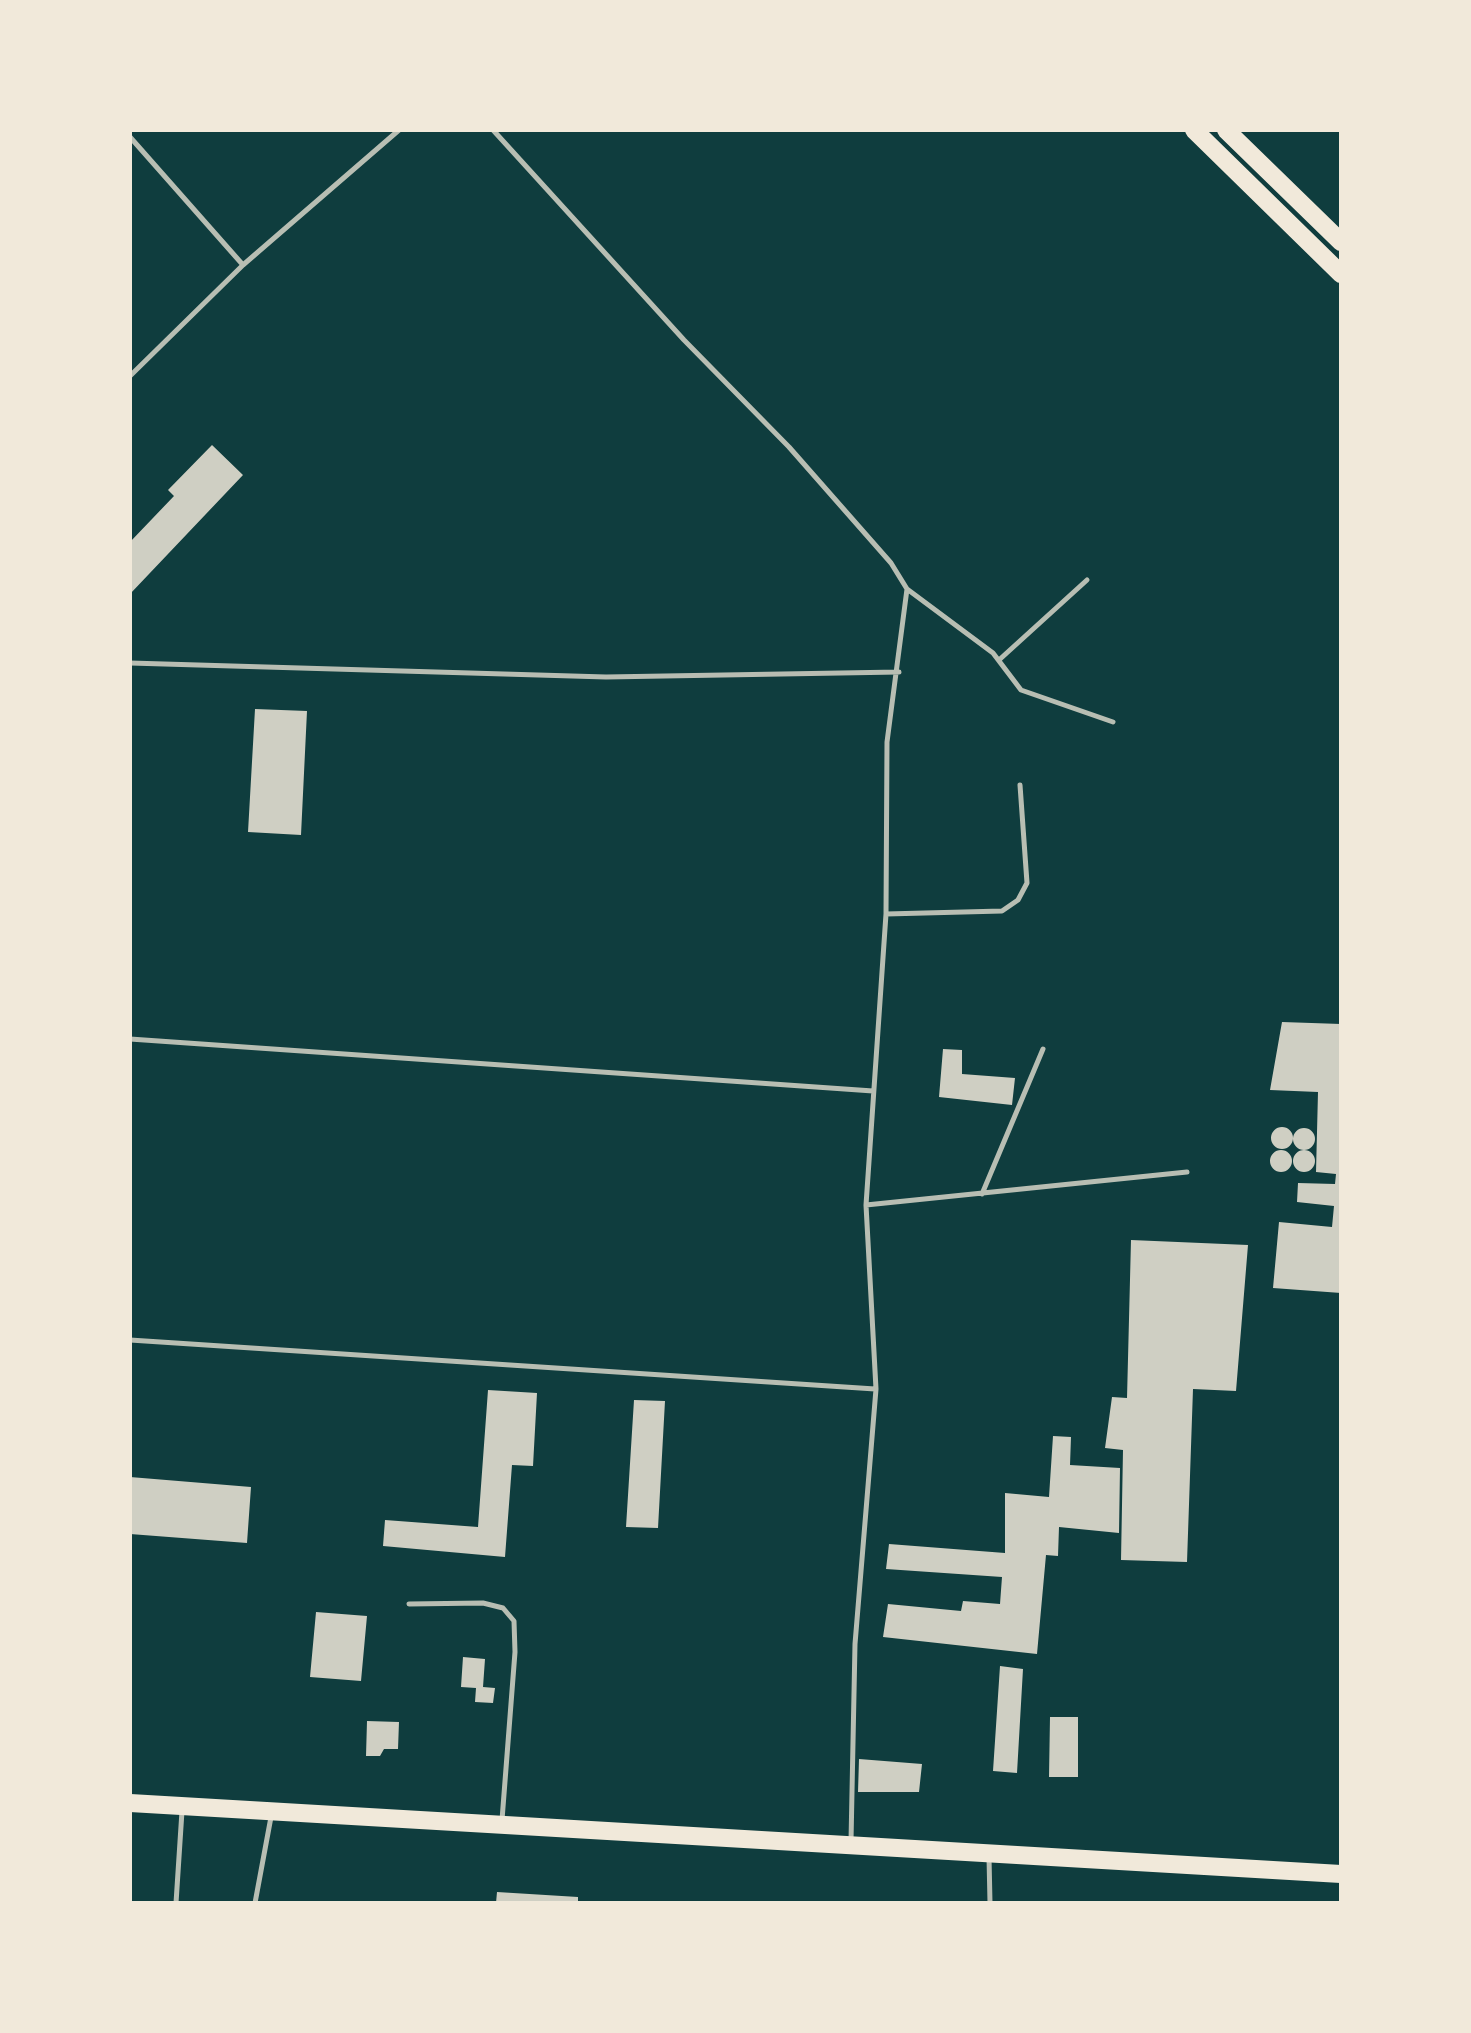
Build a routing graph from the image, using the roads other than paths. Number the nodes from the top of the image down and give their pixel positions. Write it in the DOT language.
graph roads {
  1 [pos="400,130"];
  2 [pos="493,130"];
  3 [pos="1194,130"];
  4 [pos="1226,130"];
  5 [pos="130,137"];
  6 [pos="1341,242"];
  7 [pos="243,265"];
  8 [pos="1341,274"];
  9 [pos="130,376"];
  10 [pos="1087,580"];
  11 [pos="907,589"];
  12 [pos="999,660"];
  13 [pos="130,663"];
  14 [pos="898,672"];
  15 [pos="1114,722"];
  16 [pos="1020,785"];
  17 [pos="886,914"];
  18 [pos="130,1039"];
  19 [pos="1043,1049"];
  20 [pos="874,1090"];
  21 [pos="1187,1172"];
  22 [pos="982,1194"];
  23 [pos="866,1204"];
  24 [pos="130,1340"];
  25 [pos="876,1389"];
  26 [pos="408,1604"];
  27 [pos="130,1803"];
  28 [pos="182,1806"];
  29 [pos="272,1810"];
  30 [pos="502,1824"];
  31 [pos="851,1844"];
  32 [pos="989,1854"];
  33 [pos="1341,1874"];
  34 [pos="176,1903"];
  35 [pos="255,1903"];
  36 [pos="990,1903"];
  1 -- 7 [label="lane"];
  2 -- 11 [label="lane"];
  3 -- 8 [label="main road"];
  4 -- 6 [label="main road"];
  5 -- 7 [label="lane"];
  7 -- 9 [label="lane"];
  10 -- 12 [label="lane"];
  11 -- 12 [label="lane"];
  11 -- 14 [label="lane"];
  12 -- 15 [label="lane"];
  13 -- 14 [label="lane"];
  14 -- 17 [label="lane"];
  16 -- 17 [label="lane"];
  17 -- 20 [label="lane"];
  18 -- 20 [label="lane"];
  19 -- 22 [label="lane"];
  20 -- 23 [label="lane"];
  21 -- 22 [label="lane"];
  22 -- 23 [label="lane"];
  23 -- 25 [label="lane"];
  24 -- 25 [label="lane"];
  25 -- 31 [label="lane"];
  26 -- 30 [label="lane"];
  27 -- 28 [label="main road"];
  28 -- 29 [label="main road"];
  28 -- 34 [label="lane"];
  29 -- 30 [label="main road"];
  29 -- 35 [label="lane"];
  30 -- 31 [label="main road"];
  31 -- 32 [label="main road"];
  32 -- 33 [label="main road"];
  32 -- 36 [label="lane"];
}
